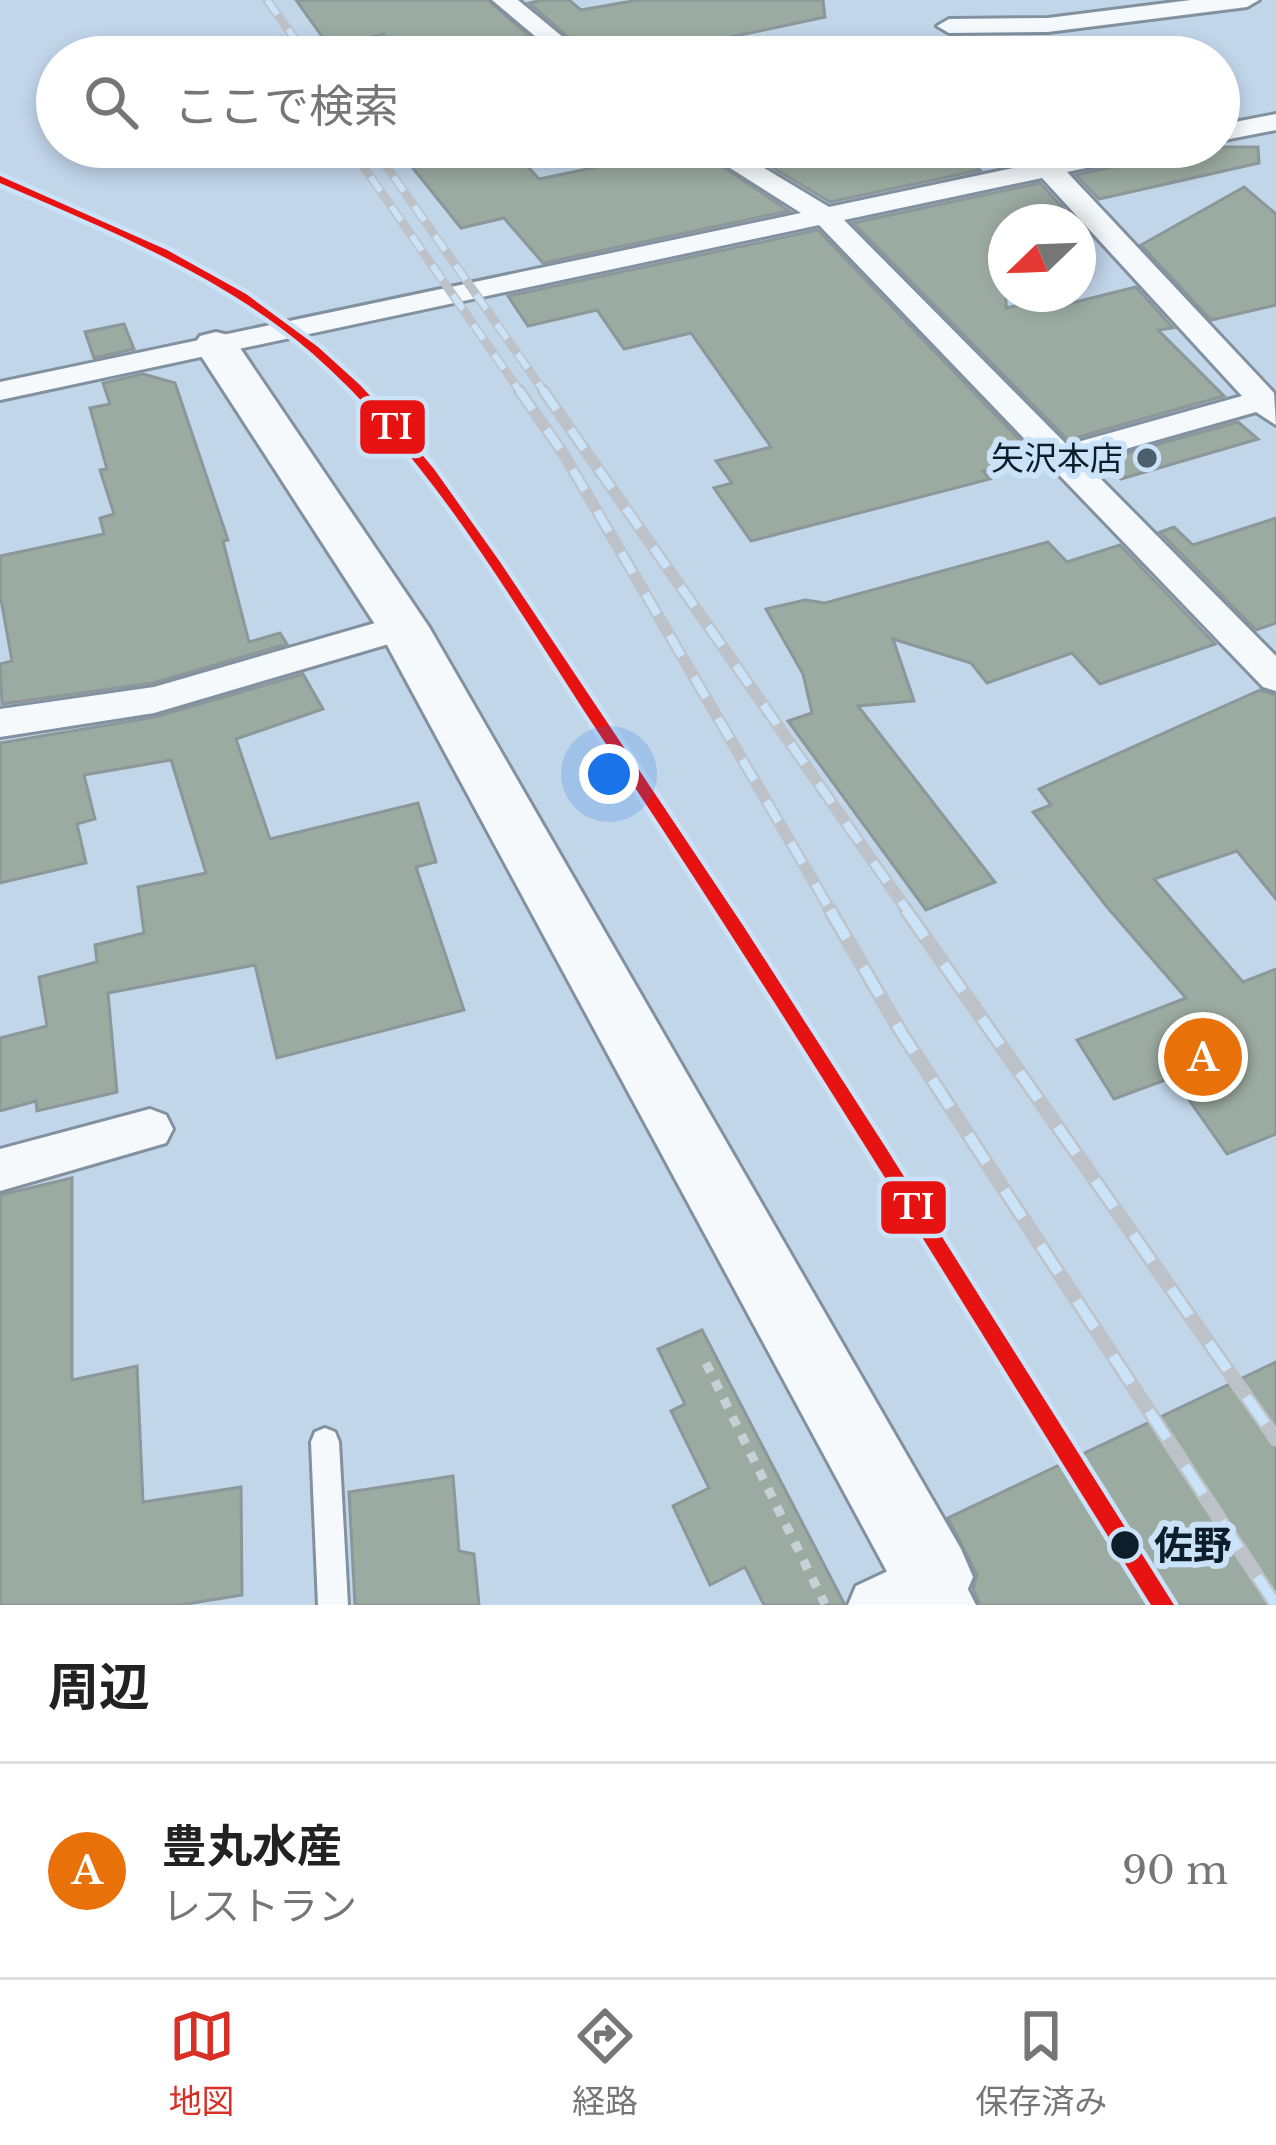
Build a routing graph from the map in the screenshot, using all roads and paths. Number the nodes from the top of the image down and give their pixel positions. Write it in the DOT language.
graph roads {
  1 [pos="504,0"];
  2 [pos="1247,0"];
  3 [pos="949,26"];
  4 [pos="549,36"];
  5 [pos="1276,122"];
  6 [pos="1240,129"];
  7 [pos="746,168"];
  8 [pos="1041,168"];
  9 [pos="1047,168"];
  10 [pos="824,214"];
  11 [pos="216,345"];
  12 [pos="0,391"];
  13 [pos="1271,408"];
  14 [pos="1060,457"];
  15 [pos="404,628"];
  16 [pos="1276,678"];
  17 [pos="0,723"];
  18 [pos="150,1129"];
  19 [pos="0,1170"];
  20 [pos="706,1364"];
  21 [pos="325,1442"];
  22 [pos="941,1591"];
  23 [pos="333,1605"];
  24 [pos="825,1605"];
  25 [pos="875,1605"];
  1 -- 4 [label="street"];
  2 -- 3 [label="street"];
  5 -- 6 [label="street"];
  7 -- 10 [label="street"];
  8 -- 10 [label="street"];
  9 -- 13 [label="street"];
  10 -- 11 [label="street"];
  10 -- 14 [label="street"];
  11 -- 12 [label="street"];
  11 -- 15 [label="street"];
  13 -- 14 [label="street"];
  14 -- 16 [label="street"];
  15 -- 17 [label="street"];
  15 -- 22 [label="street"];
  18 -- 19 [label="street"];
  20 -- 24 [label="path"];
  21 -- 23 [label="lane"];
  22 -- 25 [label="street"];
}
